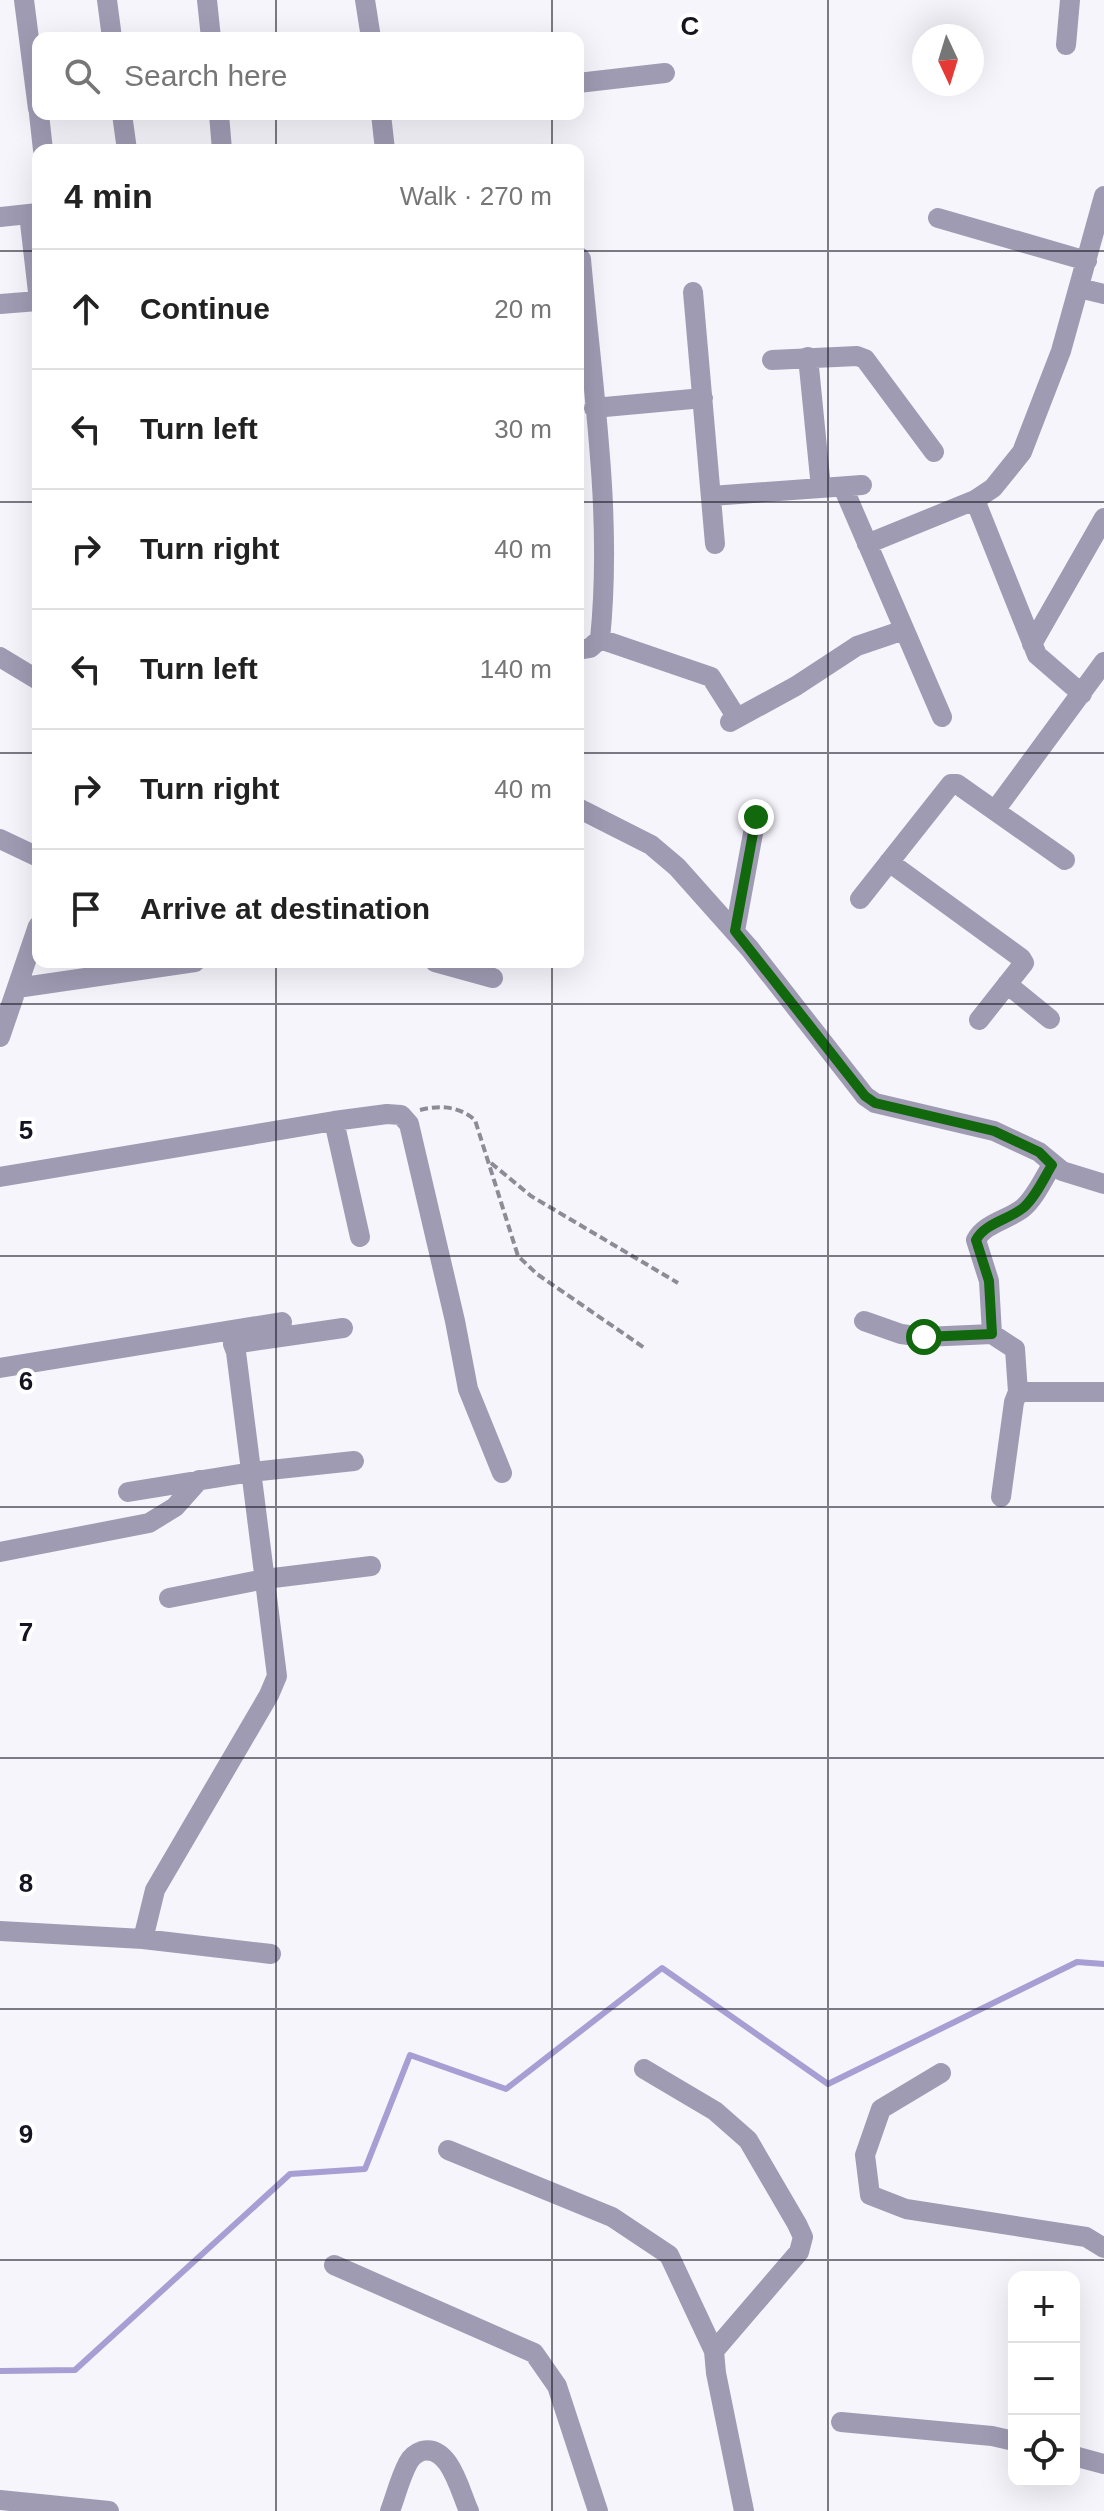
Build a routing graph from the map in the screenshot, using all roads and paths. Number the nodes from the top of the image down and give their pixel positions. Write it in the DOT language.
graph roads {
  1 [pos="24,0"];
  2 [pos="107,0"];
  3 [pos="207,0"];
  4 [pos="365,0"];
  5 [pos="1070,0"];
  6 [pos="111,32"];
  7 [pos="210,32"];
  8 [pos="370,32"];
  9 [pos="1066,45"];
  10 [pos="32,64"];
  11 [pos="665,73"];
  12 [pos="584,82"];
  13 [pos="39,120"];
  14 [pos="123,120"];
  15 [pos="220,120"];
  16 [pos="382,120"];
  17 [pos="42,144"];
  18 [pos="126,144"];
  19 [pos="222,144"];
  20 [pos="384,144"];
  21 [pos="1104,196"];
  22 [pos="32,214"];
  23 [pos="0,217"];
  24 [pos="938,218"];
  25 [pos="1087,261"];
  26 [pos="1079,288"];
  27 [pos="693,292"];
  28 [pos="584,293"];
  29 [pos="1104,294"];
  30 [pos="32,301"];
  31 [pos="0,304"];
  32 [pos="808,357"];
  33 [pos="772,360"];
  34 [pos="703,398"];
  35 [pos="594,408"];
  36 [pos="934,452"];
  37 [pos="821,488"];
  38 [pos="711,496"];
  39 [pos="975,500"];
  40 [pos="1104,518"];
  41 [pos="715,544"];
  42 [pos="867,544"];
  43 [pos="904,630"];
  44 [pos="600,639"];
  45 [pos="1032,644"];
  46 [pos="584,649"];
  47 [pos="0,657"];
  48 [pos="1104,662"];
  49 [pos="32,676"];
  50 [pos="1082,694"];
  51 [pos="942,717"];
  52 [pos="996,809"];
  53 [pos="584,811"];
  54 [pos="756,817"];
  55 [pos="0,839"];
  56 [pos="32,854"];
  57 [pos="1065,860"];
  58 [pos="889,862"];
  59 [pos="860,899"];
  60 [pos="735,931"];
  61 [pos="32,944"];
  62 [pos="154,968"];
  63 [pos="457,968"];
  64 [pos="493,978"];
  65 [pos="1007,984"];
  66 [pos="17,988"];
  67 [pos="1050,1019"];
  68 [pos="979,1020"];
  69 [pos="0,1037"];
  70 [pos="401,1115"];
  71 [pos="334,1121"];
  72 [pos="489,1162"];
  73 [pos="1052,1165"];
  74 [pos="0,1177"];
  75 [pos="1104,1184"];
  76 [pos="360,1237"];
  77 [pos="678,1283"];
  78 [pos="864,1321"];
  79 [pos="282,1322"];
  80 [pos="343,1328"];
  81 [pos="207,1333"];
  82 [pos="992,1334"];
  83 [pos="233,1344"];
  84 [pos="646,1349"];
  85 [pos="0,1368"];
  86 [pos="1018,1392"];
  87 [pos="1104,1392"];
  88 [pos="354,1461"];
  89 [pos="252,1472"];
  90 [pos="502,1473"];
  91 [pos="199,1480"];
  92 [pos="128,1492"];
  93 [pos="1001,1497"];
  94 [pos="0,1552"];
  95 [pos="371,1566"];
  96 [pos="265,1579"];
  97 [pos="169,1598"];
  98 [pos="0,1931"];
  99 [pos="143,1939"];
  100 [pos="271,1954"];
  101 [pos="644,2069"];
  102 [pos="941,2073"];
  103 [pos="448,2150"];
  104 [pos="1104,2248"];
  105 [pos="334,2265"];
  106 [pos="714,2351"];
  107 [pos="841,2422"];
  108 [pos="1008,2440"];
  109 [pos="1080,2458"];
  110 [pos="1104,2464"];
  111 [pos="0,2500"];
  112 [pos="109,2511"];
  113 [pos="390,2511"];
  114 [pos="469,2511"];
  115 [pos="598,2511"];
  116 [pos="744,2511"];
  1 -- 10 [label="street"];
  2 -- 6 [label="street"];
  3 -- 7 [label="street"];
  4 -- 8 [label="street"];
  5 -- 9 [label="street"];
  11 -- 12 [label="street"];
  13 -- 17 [label="street"];
  14 -- 18 [label="street"];
  15 -- 19 [label="street"];
  16 -- 20 [label="street"];
  21 -- 25 [label="street"];
  22 -- 23 [label="street"];
  24 -- 25 [label="street"];
  25 -- 26 [label="street"];
  26 -- 29 [label="street"];
  26 -- 39 [label="street"];
  27 -- 34 [label="street"];
  28 -- 35 [label="street"];
  30 -- 31 [label="street"];
  32 -- 33 [label="street"];
  32 -- 36 [label="street"];
  32 -- 37 [label="street"];
  34 -- 35 [label="street"];
  34 -- 38 [label="street"];
  35 -- 44 [label="street"];
  37 -- 38 [label="street"];
  37 -- 42 [label="street"];
  38 -- 41 [label="street"];
  39 -- 42 [label="street"];
  39 -- 45 [label="street"];
  40 -- 45 [label="street"];
  42 -- 43 [label="street"];
  43 -- 44 [label="street"];
  43 -- 51 [label="street"];
  44 -- 46 [label="street"];
  45 -- 50 [label="street"];
  47 -- 49 [label="street"];
  48 -- 50 [label="street"];
  50 -- 52 [label="street"];
  52 -- 57 [label="street"];
  52 -- 58 [label="street"];
  53 -- 60 [label="street"];
  54 -- 60 [label="street"];
  55 -- 56 [label="street"];
  58 -- 59 [label="street"];
  58 -- 65 [label="street"];
  60 -- 73 [label="street"];
  61 -- 66 [label="street"];
  62 -- 66 [label="street"];
  63 -- 64 [label="street"];
  65 -- 67 [label="street"];
  65 -- 68 [label="street"];
  66 -- 69 [label="street"];
  70 -- 71 [label="street"];
  70 -- 72 [label="path"];
  70 -- 90 [label="street"];
  71 -- 74 [label="street"];
  71 -- 76 [label="street"];
  72 -- 77 [label="path"];
  72 -- 84 [label="path"];
  73 -- 75 [label="street"];
  73 -- 82 [label="street"];
  78 -- 82 [label="street"];
  79 -- 81 [label="street"];
  80 -- 83 [label="street"];
  81 -- 83 [label="street"];
  81 -- 85 [label="street"];
  82 -- 86 [label="street"];
  83 -- 89 [label="street"];
  86 -- 87 [label="street"];
  86 -- 93 [label="street"];
  88 -- 89 [label="street"];
  89 -- 91 [label="street"];
  89 -- 96 [label="street"];
  91 -- 92 [label="street"];
  91 -- 94 [label="street"];
  95 -- 96 [label="street"];
  96 -- 97 [label="street"];
  96 -- 99 [label="street"];
  98 -- 99 [label="street"];
  99 -- 100 [label="street"];
  101 -- 106 [label="street"];
  102 -- 104 [label="street"];
  103 -- 106 [label="street"];
  105 -- 115 [label="street"];
  106 -- 116 [label="street"];
  107 -- 108 [label="street"];
  109 -- 110 [label="street"];
  111 -- 112 [label="street"];
  113 -- 114 [label="street"];
}
